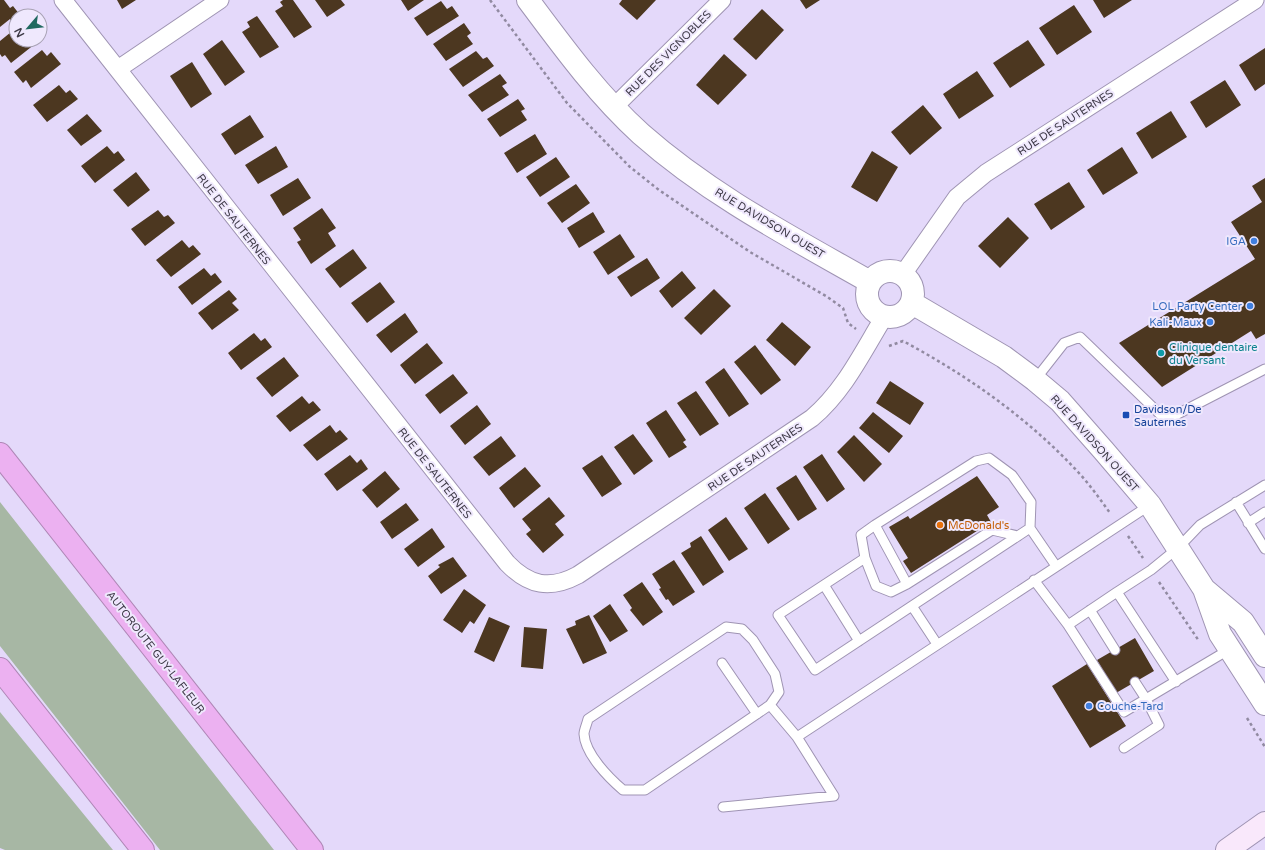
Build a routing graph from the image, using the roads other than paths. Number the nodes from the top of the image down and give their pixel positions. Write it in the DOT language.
graph roads {
  1 [pos="63,0"];
  2 [pos="220,0"];
  3 [pos="528,0"];
  4 [pos="722,0"];
  5 [pos="1255,0"];
  6 [pos="118,69"];
  7 [pos="614,107"];
  8 [pos="902,274"];
  9 [pos="870,282"];
  10 [pos="912,303"];
  11 [pos="884,317"];
  12 [pos="1265,369"];
  13 [pos="1035,380"];
  14 [pos="0,454"];
  15 [pos="1265,485"];
  16 [pos="1236,502"];
  17 [pos="1150,505"];
  18 [pos="1265,512"];
  19 [pos="1248,523"];
  20 [pos="875,525"];
  21 [pos="1030,528"];
  22 [pos="1018,536"];
  23 [pos="1178,548"];
  24 [pos="1265,549"];
  25 [pos="865,558"];
  26 [pos="1056,566"];
  27 [pos="1034,580"];
  28 [pos="907,584"];
  29 [pos="824,585"];
  30 [pos="1204,589"];
  31 [pos="1117,592"];
  32 [pos="912,606"];
  33 [pos="1090,610"];
  34 [pos="1068,625"];
  35 [pos="859,641"];
  36 [pos="937,644"];
  37 [pos="1230,649"];
  38 [pos="1115,650"];
  39 [pos="1265,656"];
  40 [pos="722,663"];
  41 [pos="0,668"];
  42 [pos="1135,682"];
  43 [pos="1176,682"];
  44 [pos="1146,700"];
  45 [pos="1265,704"];
  46 [pos="770,705"];
  47 [pos="757,714"];
  48 [pos="797,738"];
  49 [pos="1124,748"];
  50 [pos="723,807"];
  51 [pos="1265,823"];
  52 [pos="143,850"];
  53 [pos="312,850"];
  54 [pos="1227,850"];
  1 -- 6 [label="street, RUE DE SAUTERNES"];
  2 -- 6 [label="street"];
  3 -- 7 [label="street, RUE DAVIDSON OUEST"];
  4 -- 7 [label="street, RUE DES VIGNOBLES"];
  5 -- 8 [label="street, RUE DE SAUTERNES"];
  6 -- 11 [label="street, RUE DE SAUTERNES"];
  7 -- 9 [label="street, RUE DAVIDSON OUEST"];
  8 -- 9 [label="street"];
  8 -- 10 [label="street"];
  9 -- 11 [label="street"];
  10 -- 11 [label="street"];
  10 -- 13 [label="street, RUE DAVIDSON OUEST"];
  12 -- 13 [label="lane"];
  13 -- 17 [label="street, RUE DAVIDSON OUEST"];
  14 -- 53 [label="highway, AUTOROUTE GUY-LAFLEUR"];
  15 -- 16 [label="lane"];
  16 -- 19 [label="lane"];
  16 -- 23 [label="lane"];
  17 -- 23 [label="street, RUE DAVIDSON OUEST"];
  17 -- 26 [label="lane"];
  18 -- 19 [label="lane"];
  19 -- 24 [label="lane"];
  20 -- 21 [label="lane"];
  20 -- 25 [label="lane"];
  20 -- 28 [label="lane"];
  21 -- 22 [label="lane"];
  21 -- 26 [label="lane"];
  22 -- 28 [label="lane"];
  22 -- 32 [label="lane"];
  23 -- 30 [label="street, RUE DAVIDSON OUEST"];
  23 -- 31 [label="lane"];
  25 -- 28 [label="lane"];
  25 -- 29 [label="lane"];
  26 -- 27 [label="lane"];
  27 -- 34 [label="lane"];
  27 -- 36 [label="lane"];
  29 -- 35 [label="lane"];
  29 -- 35 [label="lane"];
  30 -- 37 [label="street, RUE DAVIDSON OUEST"];
  30 -- 39 [label="street, RUE DAVIDSON OUEST"];
  31 -- 33 [label="lane"];
  31 -- 43 [label="lane"];
  32 -- 35 [label="lane"];
  32 -- 36 [label="lane"];
  33 -- 34 [label="lane"];
  33 -- 38 [label="lane"];
  34 -- 44 [label="lane"];
  36 -- 48 [label="lane"];
  37 -- 43 [label="lane"];
  37 -- 45 [label="street, RUE DAVIDSON OUEST"];
  40 -- 47 [label="lane"];
  41 -- 52 [label="highway"];
  42 -- 44 [label="lane"];
  43 -- 44 [label="lane"];
  44 -- 49 [label="lane"];
  46 -- 47 [label="lane"];
  46 -- 47 [label="lane"];
  46 -- 48 [label="lane"];
  48 -- 50 [label="lane"];
  51 -- 54 [label="main road"];
}
